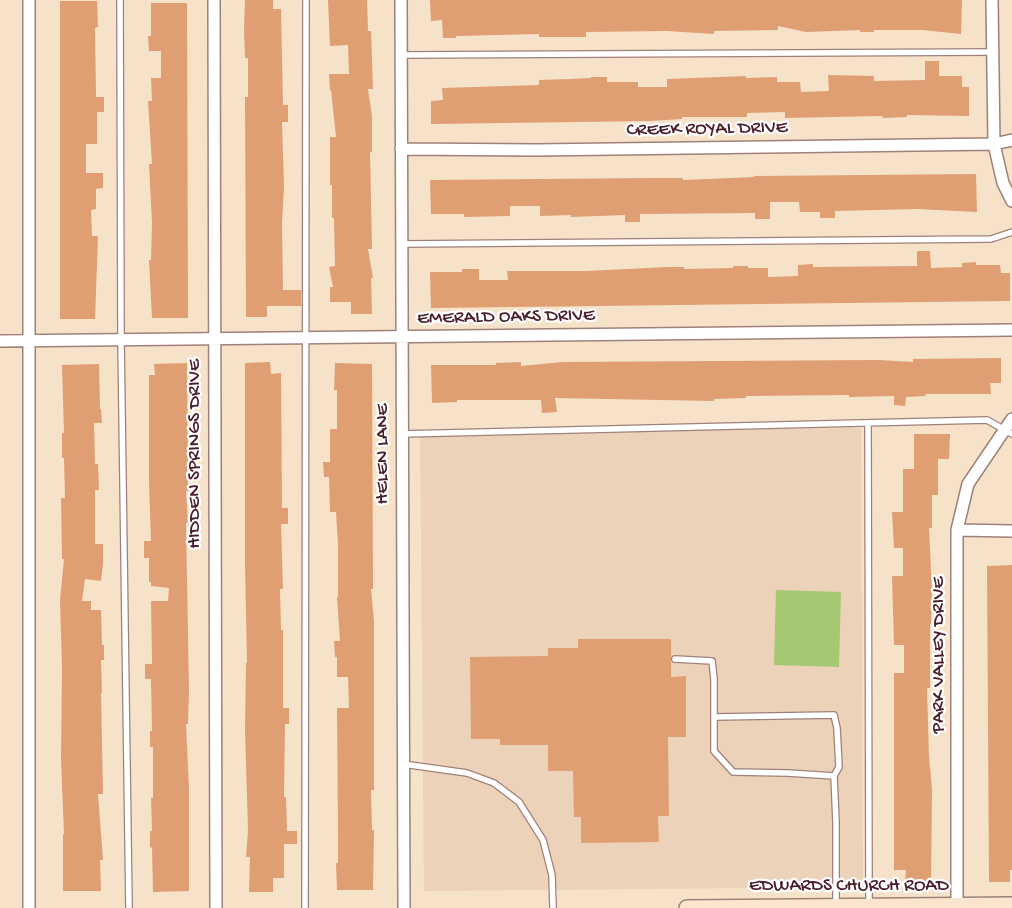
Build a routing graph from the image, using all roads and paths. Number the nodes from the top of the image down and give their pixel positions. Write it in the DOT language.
graph roads {
  1 [pos="29,0"];
  2 [pos="120,0"];
  3 [pos="214,0"];
  4 [pos="306,0"];
  5 [pos="401,0"];
  6 [pos="992,0"];
  7 [pos="993,52"];
  8 [pos="401,55"];
  9 [pos="1012,140"];
  10 [pos="994,144"];
  11 [pos="401,150"];
  12 [pos="1012,201"];
  13 [pos="1012,232"];
  14 [pos="401,244"];
  15 [pos="1012,330"];
  16 [pos="401,336"];
  17 [pos="306,338"];
  18 [pos="214,339"];
  19 [pos="121,340"];
  20 [pos="30,341"];
  21 [pos="0,342"];
  22 [pos="1012,419"];
  23 [pos="868,423"];
  24 [pos="1009,432"];
  25 [pos="402,434"];
  26 [pos="957,530"];
  27 [pos="1012,531"];
  28 [pos="675,658"];
  29 [pos="714,717"];
  30 [pos="403,764"];
  31 [pos="834,776"];
  32 [pos="1012,905"];
  33 [pos="836,906"];
  34 [pos="869,906"];
  35 [pos="957,906"];
  36 [pos="806,907"];
  37 [pos="29,908"];
  38 [pos="129,908"];
  39 [pos="216,908"];
  40 [pos="305,908"];
  41 [pos="404,908"];
  42 [pos="554,908"];
  43 [pos="687,908"];
  44 [pos="706,908"];
  1 -- 20 [label="street"];
  2 -- 19 [label="lane"];
  3 -- 18 [label="street, HIDDEN SPRINGS DRIVE"];
  4 -- 17 [label="lane"];
  5 -- 8 [label="street, HELEN LANE"];
  6 -- 7 [label="street"];
  7 -- 8 [label="lane"];
  7 -- 10 [label="street"];
  8 -- 11 [label="street, HELEN LANE"];
  9 -- 10 [label="street, CREEK ROYAL DRIVE"];
  10 -- 11 [label="street, CREEK ROYAL DRIVE"];
  10 -- 12 [label="street"];
  11 -- 14 [label="street, HELEN LANE"];
  13 -- 14 [label="lane"];
  14 -- 16 [label="street, HELEN LANE"];
  15 -- 16 [label="street, EMERALD OAKS DRIVE"];
  16 -- 17 [label="street, EMERALD OAKS DRIVE"];
  16 -- 25 [label="street, HELEN LANE"];
  17 -- 18 [label="street, EMERALD OAKS DRIVE"];
  17 -- 40 [label="lane"];
  18 -- 19 [label="street, EMERALD OAKS DRIVE"];
  18 -- 39 [label="street, HIDDEN SPRINGS DRIVE"];
  19 -- 20 [label="street, EMERALD OAKS DRIVE"];
  19 -- 38 [label="lane"];
  20 -- 21 [label="street, EMERALD OAKS DRIVE"];
  20 -- 37 [label="street"];
  22 -- 24 [label="street, PARK VALLEY DRIVE"];
  23 -- 24 [label="lane"];
  23 -- 25 [label="lane"];
  23 -- 34 [label="lane"];
  24 -- 26 [label="street, PARK VALLEY DRIVE"];
  25 -- 30 [label="street, HELEN LANE"];
  26 -- 27 [label="street"];
  26 -- 35 [label="street, PARK VALLEY DRIVE"];
  28 -- 29 [label="lane"];
  29 -- 31 [label="lane"];
  29 -- 31 [label="lane"];
  30 -- 41 [label="street, HELEN LANE"];
  30 -- 42 [label="lane"];
  31 -- 33 [label="lane"];
  32 -- 35 [label="street, EDWARDS CHURCH ROAD"];
  33 -- 34 [label="street, EDWARDS CHURCH ROAD"];
  33 -- 36 [label="street, EDWARDS CHURCH ROAD"];
  34 -- 35 [label="street, EDWARDS CHURCH ROAD"];
  36 -- 44 [label="street, EDWARDS CHURCH ROAD"];
  43 -- 44 [label="street, EDWARDS CHURCH ROAD"];
}
